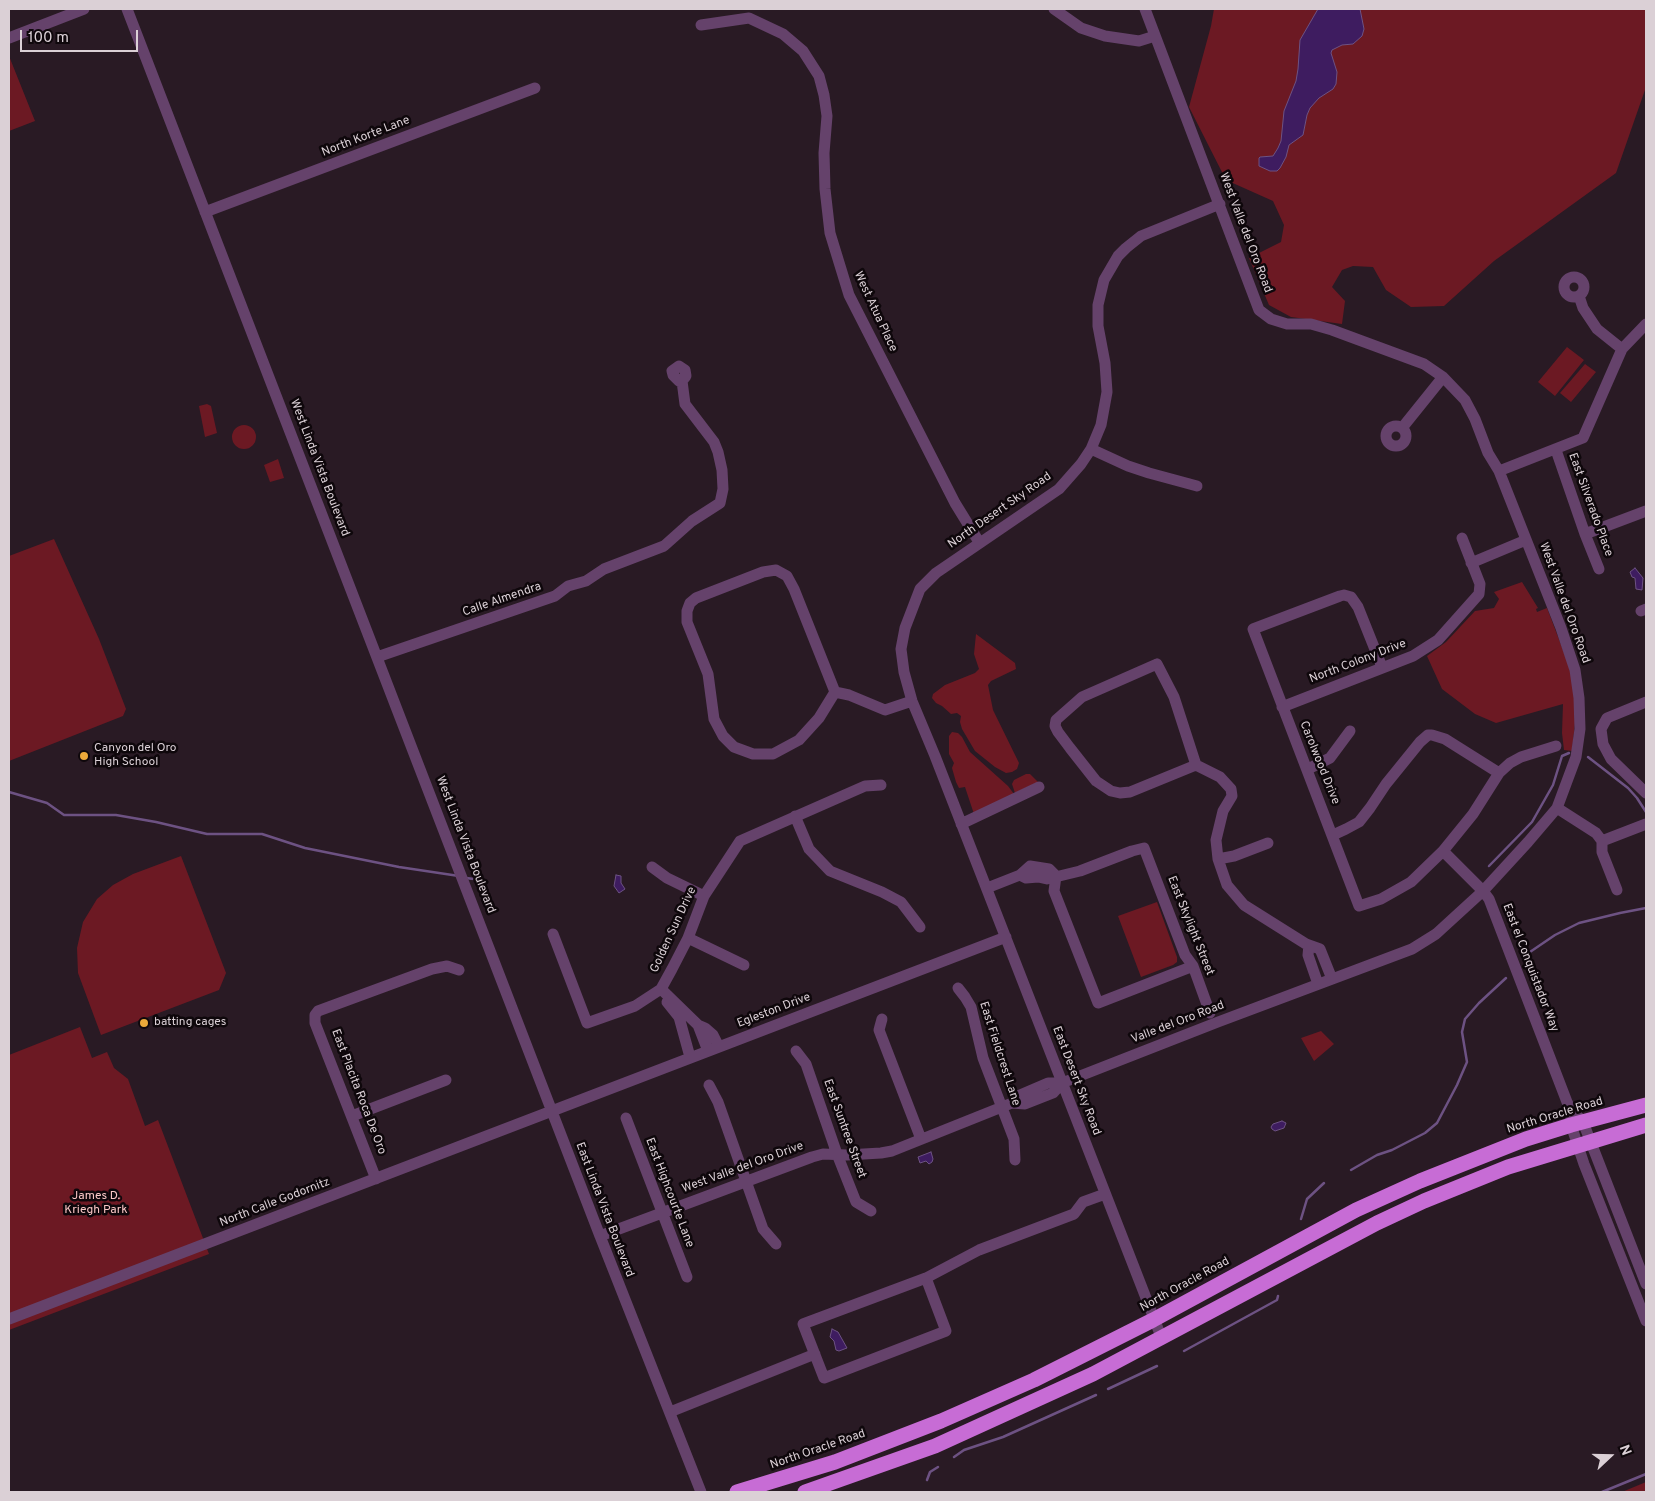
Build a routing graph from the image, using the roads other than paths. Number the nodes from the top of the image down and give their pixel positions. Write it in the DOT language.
graph roads {
  1 [pos="84,9"];
  2 [pos="127,9"];
  3 [pos="1054,9"];
  4 [pos="1145,9"];
  5 [pos="750,14"];
  6 [pos="701,25"];
  7 [pos="1155,36"];
  8 [pos="9,38"];
  9 [pos="535,88"];
  10 [pos="1220,204"];
  11 [pos="206,212"];
  12 [pos="1579,296"];
  13 [pos="1646,324"];
  14 [pos="1622,349"];
  15 [pos="1443,376"];
  16 [pos="682,381"];
  17 [pos="1402,428"];
  18 [pos="1091,449"];
  19 [pos="1556,450"];
  20 [pos="1499,471"];
  21 [pos="1197,486"];
  22 [pos="1646,511"];
  23 [pos="1585,534"];
  24 [pos="1462,538"];
  25 [pos="1526,540"];
  26 [pos="979,542"];
  27 [pos="1471,563"];
  28 [pos="1599,569"];
  29 [pos="377,657"];
  30 [pos="1382,667"];
  31 [pos="835,692"];
  32 [pos="912,701"];
  33 [pos="1646,702"];
  34 [pos="1282,706"];
  35 [pos="1350,731"];
  36 [pos="1556,746"];
  37 [pos="1196,765"];
  38 [pos="1308,769"];
  39 [pos="1499,773"];
  40 [pos="881,786"];
  41 [pos="1039,787"];
  42 [pos="1646,793"];
  43 [pos="1557,808"];
  44 [pos="795,816"];
  45 [pos="1646,824"];
  46 [pos="963,829"];
  47 [pos="1333,835"];
  48 [pos="1602,840"];
  49 [pos="1268,843"];
  50 [pos="1443,851"];
  51 [pos="1218,859"];
  52 [pos="652,867"];
  53 [pos="1056,876"];
  54 [pos="987,888"];
  55 [pos="1618,890"];
  56 [pos="1483,891"];
  57 [pos="704,896"];
  58 [pos="920,927"];
  59 [pos="553,934"];
  60 [pos="485,936"];
  61 [pos="1006,937"];
  62 [pos="688,938"];
  63 [pos="1309,944"];
  64 [pos="744,965"];
  65 [pos="1193,966"];
  66 [pos="460,970"];
  67 [pos="1332,979"];
  68 [pos="1318,984"];
  69 [pos="958,988"];
  70 [pos="661,989"];
  71 [pos="1304,990"];
  72 [pos="1210,1013"];
  73 [pos="882,1019"];
  74 [pos="698,1025"];
  75 [pos="685,1037"];
  76 [pos="713,1048"];
  77 [pos="796,1050"];
  78 [pos="690,1058"];
  79 [pos="446,1080"];
  80 [pos="1062,1083"];
  81 [pos="710,1085"];
  82 [pos="1007,1105"];
  83 [pos="1646,1105"];
  84 [pos="551,1111"];
  85 [pos="352,1116"];
  86 [pos="626,1118"];
  87 [pos="1577,1123"];
  88 [pos="1646,1125"];
  89 [pos="921,1139"];
  90 [pos="1584,1143"];
  91 [pos="837,1154"];
  92 [pos="1015,1160"];
  93 [pos="376,1179"];
  94 [pos="745,1182"];
  95 [pos="1105,1194"];
  96 [pos="871,1211"];
  97 [pos="661,1213"];
  98 [pos="600,1236"];
  99 [pos="776,1244"];
  100 [pos="1630,1244"];
  101 [pos="1618,1249"];
  102 [pos="687,1277"];
  103 [pos="926,1278"];
  104 [pos="1646,1284"];
  105 [pos="9,1319"];
  106 [pos="1153,1320"];
  107 [pos="1646,1321"];
  108 [pos="1162,1339"];
  109 [pos="814,1354"];
  110 [pos="1004,1394"];
  111 [pos="670,1412"];
  112 [pos="935,1446"];
  113 [pos="700,1492"];
  114 [pos="737,1492"];
  115 [pos="805,1492"];
  1 -- 8 [label="street"];
  2 -- 11 [label="street, West Linda Vista Boulevard"];
  3 -- 7 [label="street"];
  4 -- 7 [label="street, West Valle del Oro Road"];
  5 -- 6 [label="street, West Atua Place"];
  5 -- 26 [label="street, West Atua Place"];
  7 -- 10 [label="street, West Valle del Oro Road"];
  9 -- 11 [label="street, North Korte Lane"];
  10 -- 15 [label="street, West Valle del Oro Road"];
  10 -- 18 [label="street, North Desert Sky Road"];
  11 -- 29 [label="street, West Linda Vista Boulevard"];
  12 -- 14 [label="street"];
  13 -- 14 [label="street"];
  14 -- 19 [label="street"];
  15 -- 17 [label="street"];
  15 -- 20 [label="street, West Valle del Oro Road"];
  16 -- 29 [label="street, Calle Almendra"];
  18 -- 21 [label="street"];
  18 -- 26 [label="street, North Desert Sky Road"];
  19 -- 20 [label="street"];
  19 -- 23 [label="street, East Silverado Place"];
  20 -- 25 [label="street, West Valle del Oro Road"];
  22 -- 23 [label="street"];
  23 -- 28 [label="street, East Silverado Place"];
  24 -- 27 [label="street, North Colony Drive"];
  25 -- 27 [label="street"];
  25 -- 43 [label="street, West Valle del Oro Road"];
  26 -- 32 [label="street, North Desert Sky Road"];
  27 -- 30 [label="street, North Colony Drive"];
  29 -- 60 [label="street, West Linda Vista Boulevard"];
  30 -- 34 [label="street, North Colony Drive"];
  30 -- 34 [label="street, Carolwood Drive"];
  31 -- 31 [label="street"];
  31 -- 32 [label="street"];
  32 -- 46 [label="street, North Desert Sky Road"];
  33 -- 42 [label="street"];
  34 -- 38 [label="street, Carolwood Drive"];
  35 -- 38 [label="street"];
  36 -- 39 [label="street"];
  37 -- 37 [label="street"];
  37 -- 51 [label="street"];
  38 -- 47 [label="street, Carolwood Drive"];
  39 -- 47 [label="street"];
  39 -- 50 [label="street"];
  40 -- 44 [label="street, Golden Sun Drive"];
  41 -- 46 [label="street"];
  43 -- 48 [label="street"];
  43 -- 56 [label="street, West Valle del Oro Road"];
  44 -- 57 [label="street, Golden Sun Drive"];
  44 -- 58 [label="street"];
  45 -- 48 [label="street"];
  46 -- 54 [label="street, East Desert Sky Road"];
  47 -- 50 [label="street, Carolwood Drive"];
  48 -- 55 [label="street"];
  49 -- 51 [label="street"];
  50 -- 56 [label="street, East el Conquistador Way"];
  51 -- 63 [label="street"];
  52 -- 57 [label="street"];
  53 -- 54 [label="street"];
  53 -- 65 [label="street, East Skylight Street"];
  53 -- 65 [label="street"];
  54 -- 61 [label="street, East Desert Sky Road"];
  56 -- 67 [label="street, West Valle del Oro Road"];
  56 -- 87 [label="street, East el Conquistador Way"];
  57 -- 62 [label="street, Golden Sun Drive"];
  59 -- 70 [label="street, Golden Sun Drive"];
  60 -- 84 [label="street, East Linda Vista Boulevard"];
  61 -- 76 [label="street, Egleston Drive"];
  61 -- 80 [label="street, East Desert Sky Road"];
  62 -- 64 [label="street"];
  62 -- 70 [label="street, Golden Sun Drive"];
  63 -- 67 [label="street"];
  63 -- 68 [label="street"];
  65 -- 72 [label="street, East Skylight Street"];
  66 -- 85 [label="street, East Placita Roca De Oro"];
  67 -- 68 [label="street, West Valle del Oro Road"];
  68 -- 71 [label="street, West Valle del Oro Road"];
  69 -- 82 [label="street, East Fieldcrest Lane"];
  70 -- 74 [label="street"];
  70 -- 75 [label="street"];
  71 -- 80 [label="street, Valle del Oro Road"];
  73 -- 89 [label="street"];
  74 -- 75 [label="street"];
  74 -- 76 [label="street"];
  75 -- 78 [label="street"];
  76 -- 78 [label="street, Egleston Drive"];
  77 -- 91 [label="street, East Suntree Street"];
  78 -- 84 [label="street, Egleston Drive"];
  79 -- 85 [label="street"];
  80 -- 82 [label="street, West Valle del Oro Drive"];
  80 -- 95 [label="street, East Desert Sky Road"];
  81 -- 94 [label="street"];
  82 -- 89 [label="street, West Valle del Oro Drive"];
  82 -- 92 [label="street, East Fieldcrest Lane"];
  83 -- 87 [label="highway, North Oracle Road"];
  84 -- 93 [label="street, North Calle Godornitz"];
  84 -- 98 [label="street, East Linda Vista Boulevard"];
  85 -- 93 [label="street, East Placita Roca De Oro"];
  86 -- 97 [label="street, East Highcourte Lane"];
  87 -- 90 [label="street"];
  87 -- 106 [label="highway, North Oracle Road"];
  88 -- 90 [label="highway"];
  89 -- 91 [label="street, West Valle del Oro Drive"];
  90 -- 100 [label="street"];
  90 -- 101 [label="street"];
  90 -- 108 [label="highway"];
  91 -- 94 [label="street, West Valle del Oro Drive"];
  91 -- 96 [label="street, East Suntree Street"];
  93 -- 105 [label="street, North Calle Godornitz"];
  94 -- 97 [label="street, West Valle del Oro Drive"];
  94 -- 99 [label="street"];
  95 -- 103 [label="street"];
  95 -- 106 [label="street, East Desert Sky Road"];
  97 -- 98 [label="street, West Valle del Oro Drive"];
  97 -- 102 [label="street, East Highcourte Lane"];
  98 -- 111 [label="street, East Linda Vista Boulevard"];
  100 -- 101 [label="street"];
  100 -- 104 [label="street"];
  101 -- 107 [label="street"];
  103 -- 109 [label="street"];
  103 -- 109 [label="street"];
  106 -- 108 [label="street, East Desert Sky Road"];
  106 -- 110 [label="highway, North Oracle Road"];
  108 -- 112 [label="highway"];
  109 -- 111 [label="street"];
  110 -- 112 [label="highway"];
  110 -- 114 [label="highway, North Oracle Road"];
  111 -- 113 [label="street, East Linda Vista Boulevard"];
  112 -- 115 [label="highway"];
}
